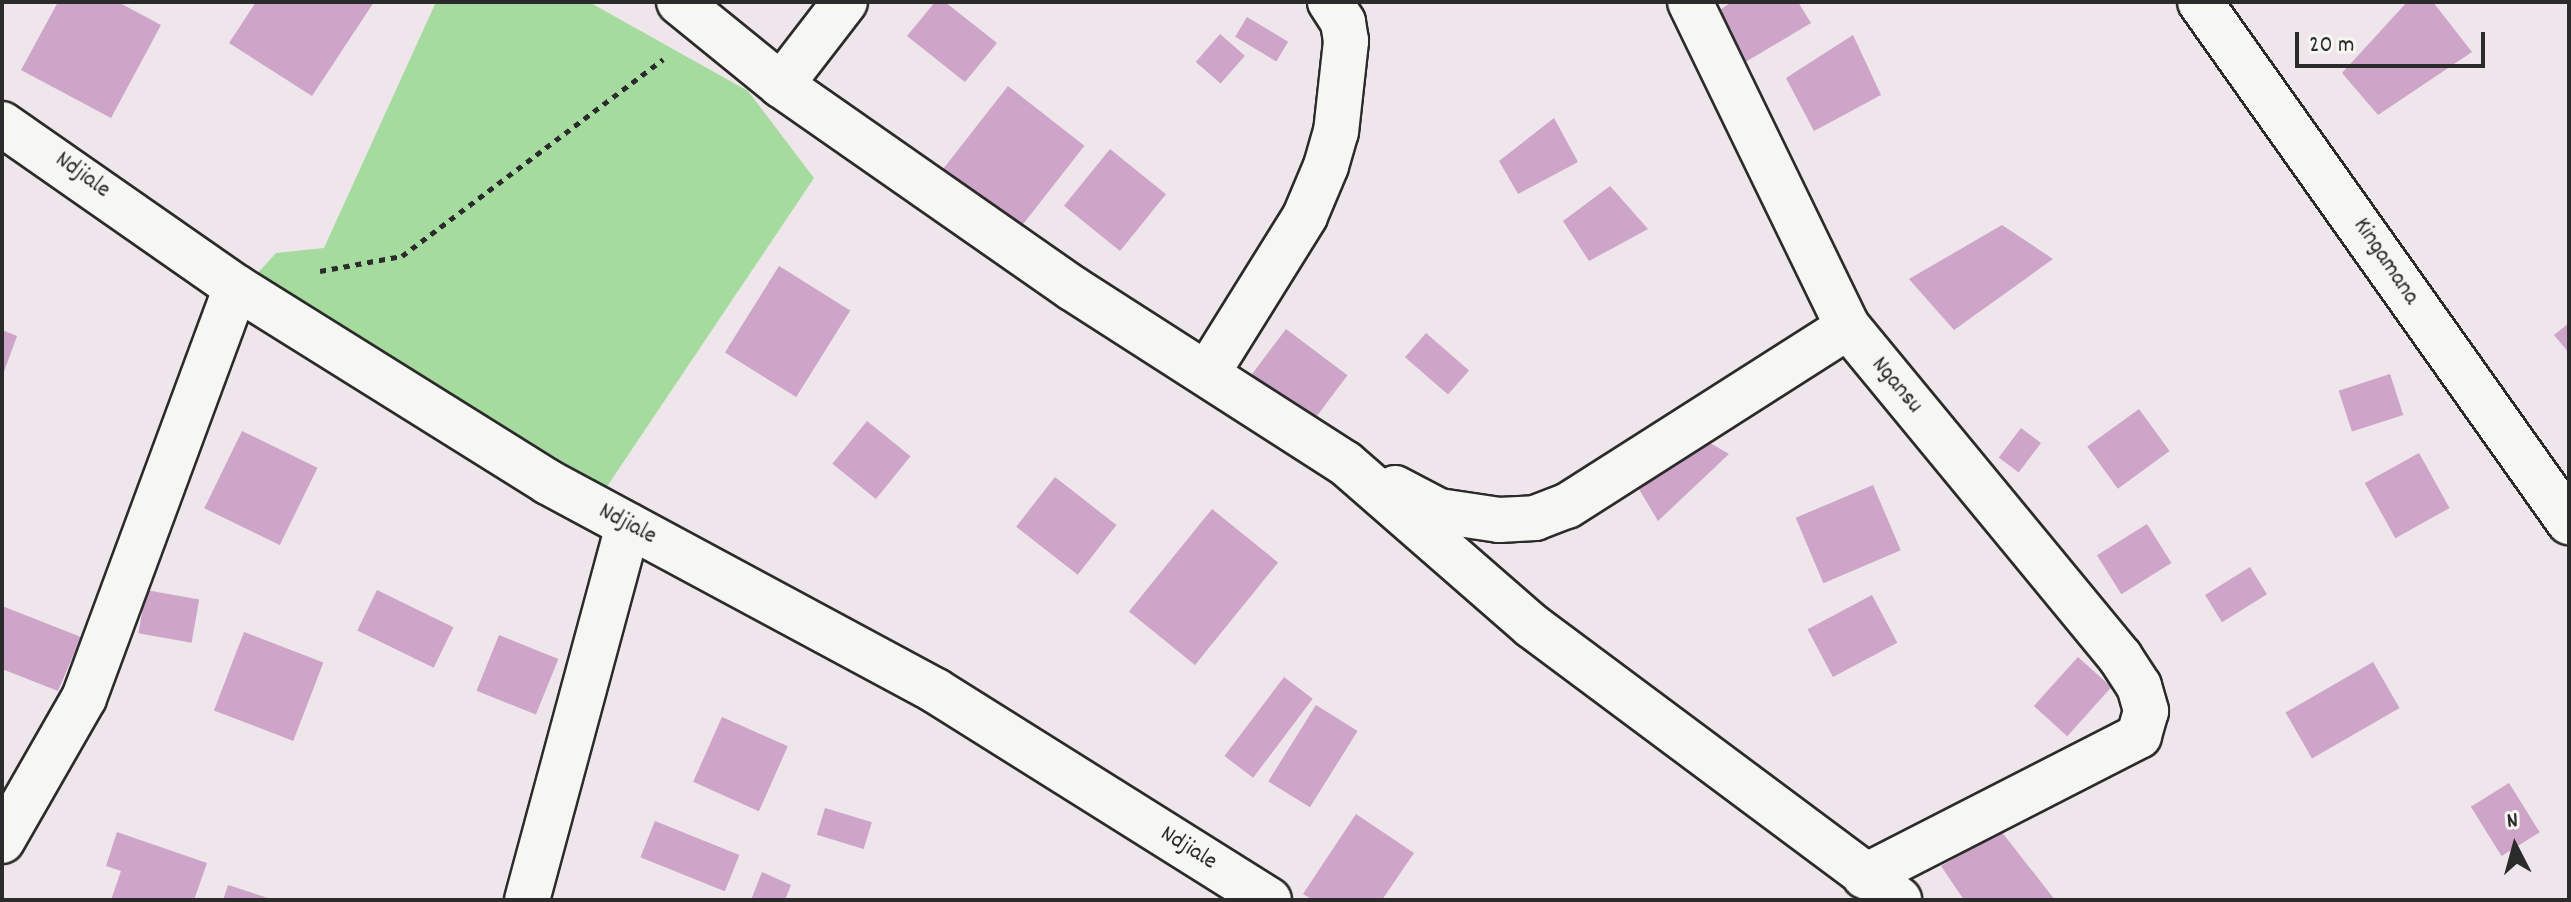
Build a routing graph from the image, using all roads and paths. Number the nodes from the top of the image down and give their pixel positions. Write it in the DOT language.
graph roads {
  1 [pos="845,2"];
  2 [pos="1330,2"];
  3 [pos="1690,2"];
  4 [pos="2200,2"];
  5 [pos="692,14"];
  6 [pos="781,85"];
  7 [pos="2,124"];
  8 [pos="236,287"];
  9 [pos="1848,327"];
  10 [pos="1208,372"];
  11 [pos="1345,463"];
  12 [pos="2569,522"];
  13 [pos="628,525"];
  14 [pos="2,841"];
  15 [pos="1882,888"];
  16 [pos="527,900"];
  17 [pos="1269,900"];
  1 -- 6 [label="street"];
  2 -- 10 [label="street"];
  3 -- 9 [label="street, Ngansu"];
  4 -- 12 [label="street, Kingamana"];
  5 -- 6 [label="street"];
  5 -- 8 [label="path"];
  6 -- 10 [label="street"];
  7 -- 8 [label="street, Ndjiale"];
  8 -- 13 [label="street, Ndjiale"];
  8 -- 14 [label="street"];
  9 -- 11 [label="street"];
  9 -- 15 [label="street, Ngansu"];
  10 -- 11 [label="street"];
  11 -- 15 [label="street"];
  13 -- 16 [label="street"];
  13 -- 17 [label="street, Ndjiale"];
}
